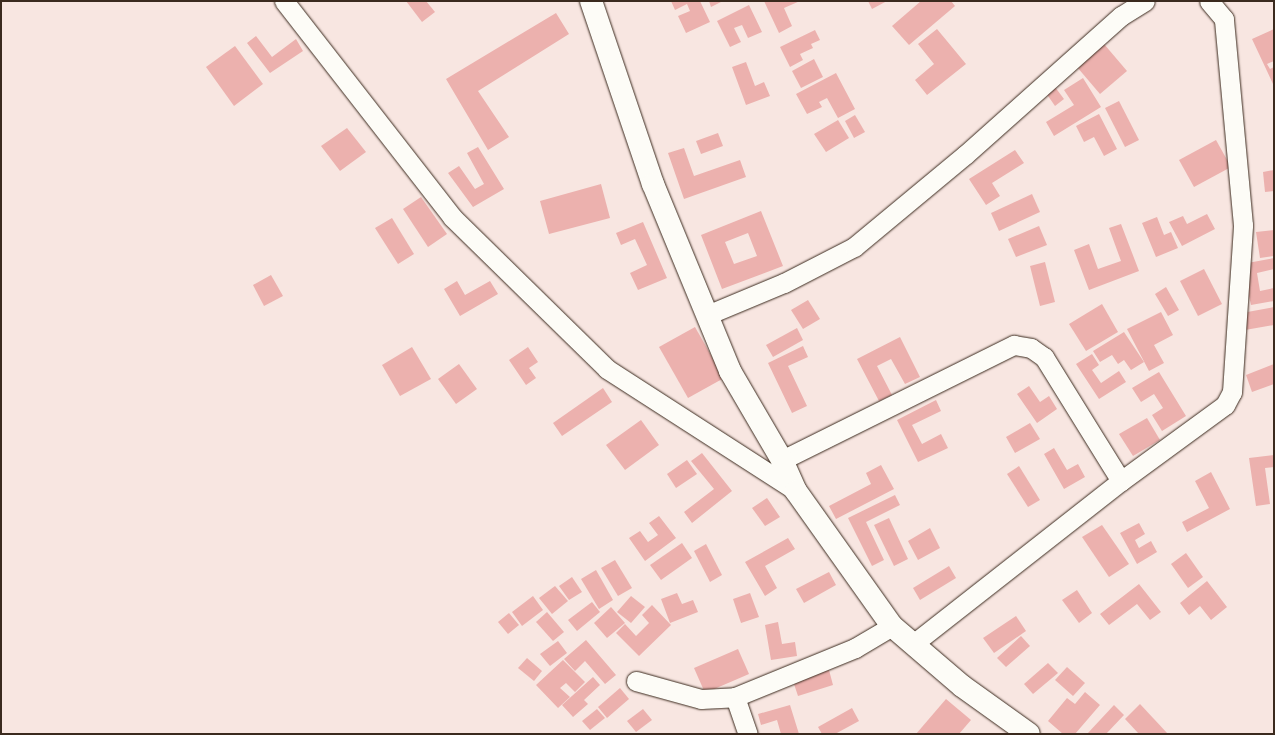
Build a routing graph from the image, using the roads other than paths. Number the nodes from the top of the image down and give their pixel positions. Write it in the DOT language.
graph roads {
  1 [pos="284,1"];
  2 [pos="591,1"];
  3 [pos="1145,1"];
  4 [pos="1209,1"];
  5 [pos="707,315"];
  6 [pos="782,460"];
  7 [pos="1121,482"];
  8 [pos="796,491"];
  9 [pos="892,626"];
  10 [pos="913,644"];
  11 [pos="636,681"];
  12 [pos="735,697"];
  13 [pos="748,734"];
  14 [pos="1029,734"];
  1 -- 8 [label="street"];
  2 -- 5 [label="street"];
  3 -- 5 [label="street"];
  4 -- 7 [label="street"];
  5 -- 6 [label="street"];
  6 -- 7 [label="street"];
  6 -- 8 [label="street"];
  7 -- 10 [label="street"];
  8 -- 9 [label="street"];
  9 -- 10 [label="street"];
  9 -- 12 [label="street"];
  10 -- 14 [label="street"];
  11 -- 12 [label="street"];
  12 -- 13 [label="street"];
}
